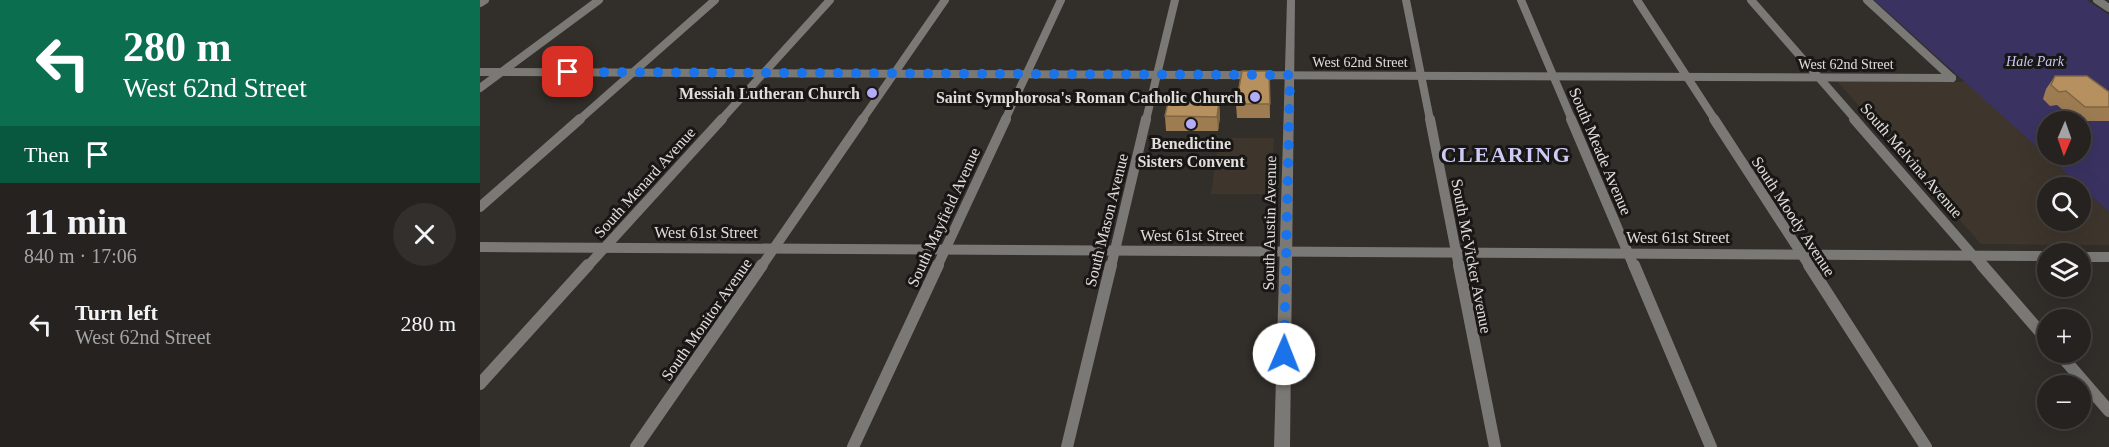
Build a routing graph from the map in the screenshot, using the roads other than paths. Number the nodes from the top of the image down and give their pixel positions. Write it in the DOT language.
graph roads {
  1 [pos="485,0"];
  2 [pos="599,0"];
  3 [pos="715,0"];
  4 [pos="830,0"];
  5 [pos="945,0"];
  6 [pos="1061,0"];
  7 [pos="1175,0"];
  8 [pos="1291,0"];
  9 [pos="1406,0"];
  10 [pos="1521,0"];
  11 [pos="1637,0"];
  12 [pos="1751,0"];
  13 [pos="1867,0"];
  14 [pos="2097,0"];
  15 [pos="480,3"];
  16 [pos="2109,8"];
  17 [pos="480,72"];
  18 [pos="502,72"];
  19 [pos="633,72"];
  20 [pos="763,73"];
  21 [pos="894,74"];
  22 [pos="1026,74"];
  23 [pos="1157,75"];
  24 [pos="1290,75"];
  25 [pos="1421,76"];
  26 [pos="1553,77"];
  27 [pos="1688,77"];
  28 [pos="1819,78"];
  29 [pos="480,88"];
  30 [pos="480,207"];
  31 [pos="480,247"];
  32 [pos="605,248"];
  33 [pos="773,249"];
  34 [pos="945,249"];
  35 [pos="1114,251"];
  36 [pos="1286,252"];
  37 [pos="1456,253"];
  38 [pos="1629,254"];
  39 [pos="1800,254"];
  40 [pos="1973,256"];
  41 [pos="2037,256"];
  42 [pos="2091,257"];
  43 [pos="2109,257"];
  44 [pos="2037,329"];
  45 [pos="2068,363"];
  46 [pos="480,384"];
  47 [pos="2109,411"];
  48 [pos="636,447"];
  49 [pos="853,447"];
  50 [pos="1066,447"];
  51 [pos="1282,447"];
  52 [pos="1496,447"];
  53 [pos="1712,447"];
  54 [pos="1926,447"];
  1 -- 15 [label="street"];
  2 -- 18 [label="street"];
  3 -- 19 [label="street"];
  4 -- 20 [label="street, South Menard Avenue"];
  5 -- 21 [label="street, South Monitor Avenue"];
  6 -- 22 [label="street, South Mayfield Avenue"];
  7 -- 23 [label="street, South Mason Avenue"];
  8 -- 24 [label="street, South Austin Avenue"];
  9 -- 25 [label="street, South McVicker Avenue"];
  10 -- 26 [label="street, South Meade Avenue"];
  11 -- 27 [label="street, South Moody Avenue"];
  12 -- 28 [label="street, South Melvina Avenue"];
  13 -- 28 [label="street, West 62nd Street"];
  14 -- 16 [label="street"];
  17 -- 18 [label="street, West 62nd Street"];
  18 -- 19 [label="street, West 62nd Street"];
  18 -- 29 [label="street"];
  19 -- 20 [label="street, West 62nd Street"];
  19 -- 30 [label="street"];
  20 -- 21 [label="street, West 62nd Street"];
  20 -- 32 [label="street, South Menard Avenue"];
  21 -- 22 [label="street, West 62nd Street"];
  21 -- 33 [label="street, South Monitor Avenue"];
  22 -- 23 [label="street, West 62nd Street"];
  22 -- 34 [label="street, South Mayfield Avenue"];
  23 -- 24 [label="street, West 62nd Street"];
  23 -- 35 [label="street, South Mason Avenue"];
  24 -- 25 [label="street, West 62nd Street"];
  24 -- 36 [label="street, South Austin Avenue"];
  25 -- 26 [label="street, West 62nd Street"];
  25 -- 37 [label="street, South McVicker Avenue"];
  26 -- 27 [label="street, West 62nd Street"];
  26 -- 38 [label="street, South Meade Avenue"];
  27 -- 28 [label="street, West 62nd Street"];
  27 -- 39 [label="street, South Moody Avenue"];
  28 -- 40 [label="street, South Melvina Avenue"];
  31 -- 32 [label="street, West 61st Street"];
  32 -- 33 [label="street, West 61st Street"];
  32 -- 46 [label="street, South Menard Avenue"];
  33 -- 34 [label="street, West 61st Street"];
  33 -- 48 [label="street, South Monitor Avenue"];
  34 -- 35 [label="street, West 61st Street"];
  34 -- 49 [label="street, South Mayfield Avenue"];
  35 -- 36 [label="street, West 61st Street"];
  35 -- 50 [label="street, South Mason Avenue"];
  36 -- 37 [label="street, West 61st Street"];
  36 -- 51 [label="street, South Austin Avenue"];
  37 -- 38 [label="street, West 61st Street"];
  37 -- 52 [label="street, South McVicker Avenue"];
  38 -- 39 [label="street, West 61st Street"];
  38 -- 53 [label="street, South Meade Avenue"];
  39 -- 40 [label="street, West 61st Street"];
  39 -- 54 [label="street, South Moody Avenue"];
  40 -- 41 [label="street, West 61st Street"];
  40 -- 44 [label="street, South Melvina Avenue"];
  42 -- 43 [label="street"];
  45 -- 47 [label="street"];
}
